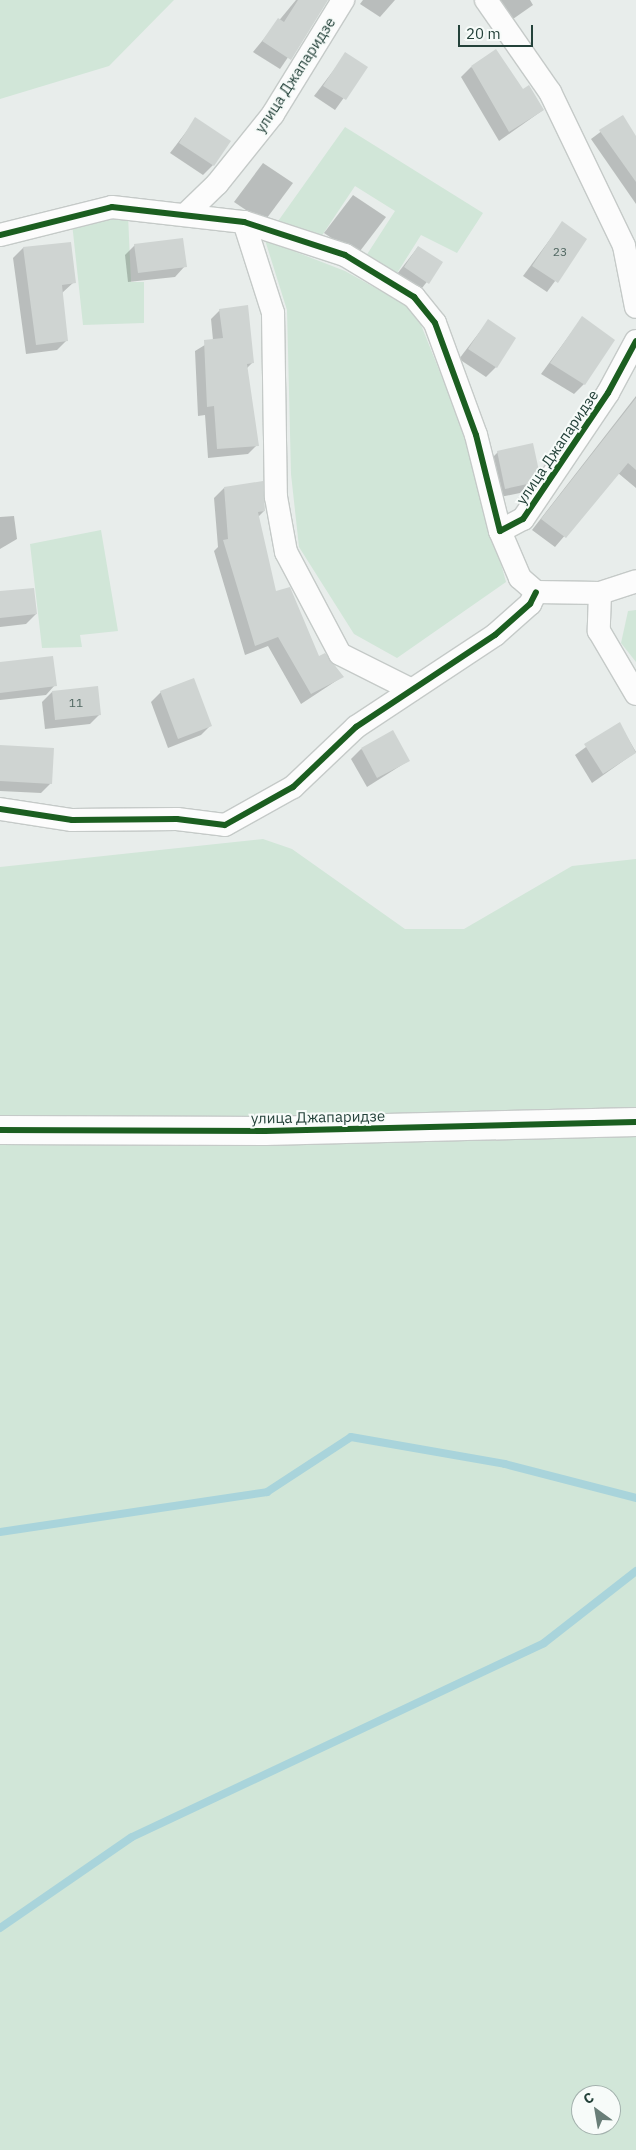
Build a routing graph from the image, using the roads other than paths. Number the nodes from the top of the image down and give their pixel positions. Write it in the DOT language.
graph roads {
  1 [pos="344,0"];
  2 [pos="486,0"];
  3 [pos="185,215"];
  4 [pos="244,222"];
  5 [pos="0,235"];
  6 [pos="636,307"];
  7 [pos="636,341"];
  8 [pos="500,531"];
  9 [pos="636,581"];
  10 [pos="536,592"];
  11 [pos="600,593"];
  12 [pos="412,690"];
  13 [pos="636,694"];
  14 [pos="0,809"];
  15 [pos="636,1122"];
  16 [pos="0,1130"];
  1 -- 3 [label="street, улица Джапаридзе"];
  2 -- 6 [label="street"];
  3 -- 4 [label="street, улица Джапаридзе"];
  3 -- 5 [label="street, улица Джапаридзе"];
  4 -- 8 [label="street, улица Джапаридзе"];
  4 -- 12 [label="street"];
  7 -- 8 [label="street, улица Джапаридзе"];
  8 -- 10 [label="street, улица Джапаридзе"];
  9 -- 11 [label="street"];
  10 -- 11 [label="street"];
  10 -- 12 [label="street"];
  11 -- 13 [label="street"];
  12 -- 14 [label="street"];
  15 -- 16 [label="street, улица Джапаридзе"];
}
